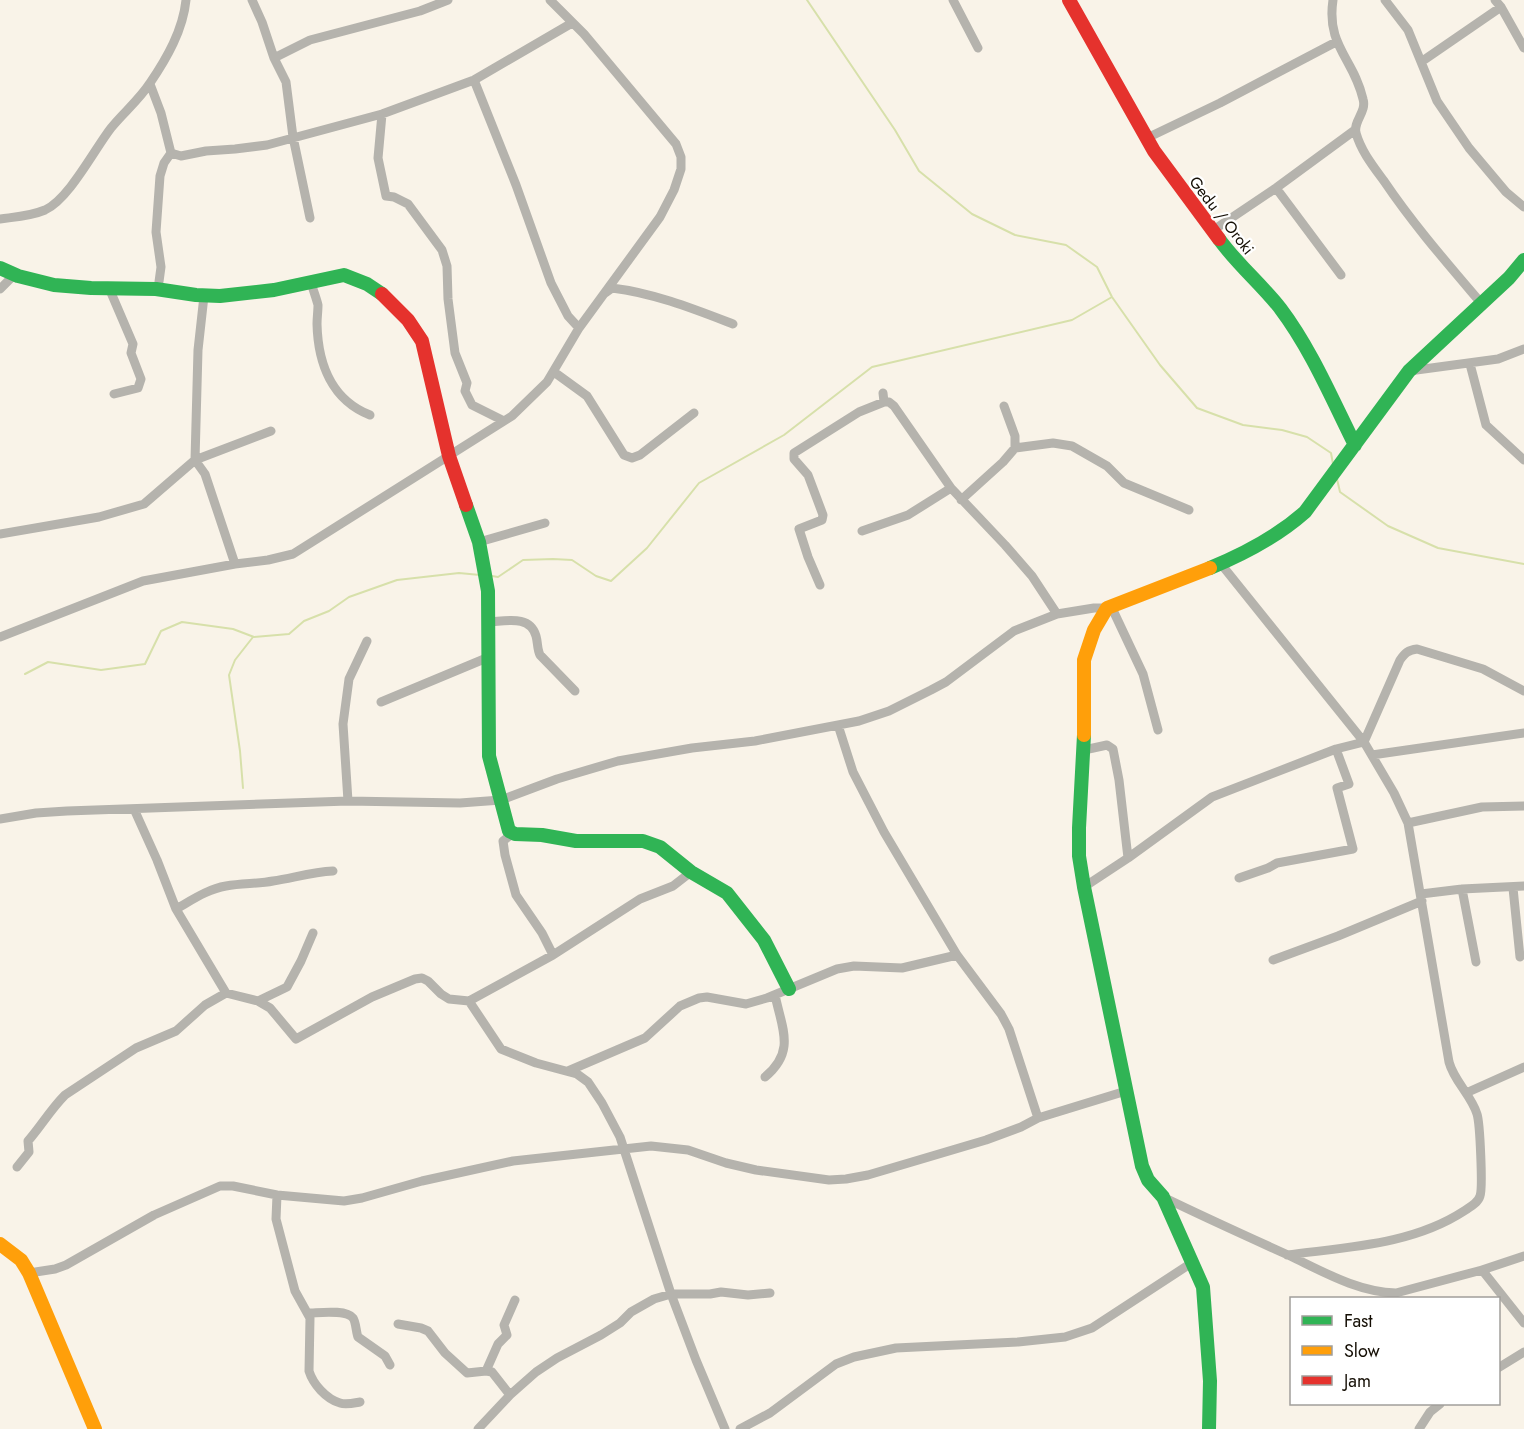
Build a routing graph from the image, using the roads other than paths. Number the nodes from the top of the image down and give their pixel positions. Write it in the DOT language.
graph roads {
  1 [pos="186,0"];
  2 [pos="252,0"];
  3 [pos="448,0"];
  4 [pos="550,0"];
  5 [pos="953,0"];
  6 [pos="1069,0"];
  7 [pos="1333,0"];
  8 [pos="1385,0"];
  9 [pos="1498,3"];
  10 [pos="572,22"];
  11 [pos="1336,42"];
  12 [pos="978,48"];
  13 [pos="1524,48"];
  14 [pos="274,58"];
  15 [pos="1421,62"];
  16 [pos="474,80"];
  17 [pos="150,84"];
  18 [pos="382,114"];
  19 [pos="1355,130"];
  20 [pos="293,137"];
  21 [pos="1147,138"];
  22 [pos="171,153"];
  23 [pos="1276,188"];
  24 [pos="1524,207"];
  25 [pos="310,218"];
  26 [pos="0,219"];
  27 [pos="1212,231"];
  28 [pos="1524,260"];
  29 [pos="0,267"];
  30 [pos="14,274"];
  31 [pos="1341,275"];
  32 [pos="311,282"];
  33 [pos="109,288"];
  34 [pos="0,289"];
  35 [pos="158,289"];
  36 [pos="603,294"];
  37 [pos="204,296"];
  38 [pos="1481,303"];
  39 [pos="733,324"];
  40 [pos="579,328"];
  41 [pos="1524,349"];
  42 [pos="1470,364"];
  43 [pos="1409,371"];
  44 [pos="554,372"];
  45 [pos="114,394"];
  46 [pos="1004,406"];
  47 [pos="694,413"];
  48 [pos="370,415"];
  49 [pos="504,421"];
  50 [pos="271,431"];
  51 [pos="1355,445"];
  52 [pos="1015,448"];
  53 [pos="449,456"];
  54 [pos="195,460"];
  55 [pos="1524,460"];
  56 [pos="951,488"];
  57 [pos="961,500"];
  58 [pos="1189,510"];
  59 [pos="545,523"];
  60 [pos="862,531"];
  61 [pos="0,534"];
  62 [pos="479,542"];
  63 [pos="235,564"];
  64 [pos="1221,564"];
  65 [pos="820,585"];
  66 [pos="1109,607"];
  67 [pos="1058,614"];
  68 [pos="489,621"];
  69 [pos="0,637"];
  70 [pos="367,641"];
  71 [pos="489,657"];
  72 [pos="575,691"];
  73 [pos="1524,691"];
  74 [pos="381,702"];
  75 [pos="838,725"];
  76 [pos="1158,730"];
  77 [pos="1524,734"];
  78 [pos="1364,742"];
  79 [pos="1336,749"];
  80 [pos="1084,750"];
  81 [pos="1372,755"];
  82 [pos="501,800"];
  83 [pos="348,801"];
  84 [pos="1524,806"];
  85 [pos="134,809"];
  86 [pos="0,819"];
  87 [pos="1408,823"];
  88 [pos="512,834"];
  89 [pos="1128,858"];
  90 [pos="333,871"];
  91 [pos="691,872"];
  92 [pos="1239,878"];
  93 [pos="1524,886"];
  94 [pos="1084,887"];
  95 [pos="1513,888"];
  96 [pos="1462,889"];
  97 [pos="1421,898"];
  98 [pos="176,909"];
  99 [pos="313,933"];
  100 [pos="553,954"];
  101 [pos="957,955"];
  102 [pos="1520,957"];
  103 [pos="1273,960"];
  104 [pos="1476,962"];
  105 [pos="789,989"];
  106 [pos="226,993"];
  107 [pos="775,995"];
  108 [pos="258,1001"];
  109 [pos="469,1001"];
  110 [pos="1524,1067"];
  111 [pos="568,1071"];
  112 [pos="765,1077"];
  113 [pos="1126,1091"];
  114 [pos="1466,1093"];
  115 [pos="1038,1118"];
  116 [pos="623,1148"];
  117 [pos="16,1167"];
  118 [pos="277,1195"];
  119 [pos="1163,1197"];
  120 [pos="0,1244"];
  121 [pos="1287,1255"];
  122 [pos="1524,1256"];
  123 [pos="1193,1262"];
  124 [pos="1482,1270"];
  125 [pos="29,1273"];
  126 [pos="770,1293"];
  127 [pos="671,1294"];
  128 [pos="515,1300"];
  129 [pos="308,1313"];
  130 [pos="1524,1323"];
  131 [pos="398,1324"];
  132 [pos="1524,1352"];
  133 [pos="390,1365"];
  134 [pos="1500,1367"];
  135 [pos="486,1371"];
  136 [pos="510,1395"];
  137 [pos="360,1402"];
  138 [pos="1439,1405"];
  139 [pos="95,1429"];
  140 [pos="478,1429"];
  141 [pos="725,1429"];
  142 [pos="740,1429"];
  143 [pos="1209,1429"];
  144 [pos="1419,1429"];
  1 -- 17 [label="street"];
  2 -- 14 [label="street"];
  3 -- 14 [label="street"];
  4 -- 10 [label="street"];
  5 -- 12 [label="street"];
  6 -- 21 [label="street, Gedu / Oroki"];
  7 -- 11 [label="street"];
  8 -- 15 [label="street"];
  9 -- 13 [label="street"];
  9 -- 15 [label="street"];
  10 -- 16 [label="street"];
  10 -- 36 [label="street"];
  11 -- 19 [label="street"];
  11 -- 21 [label="street"];
  14 -- 20 [label="street"];
  15 -- 24 [label="street"];
  16 -- 18 [label="street"];
  16 -- 40 [label="street"];
  17 -- 22 [label="street"];
  17 -- 26 [label="street"];
  18 -- 20 [label="street"];
  18 -- 49 [label="street"];
  19 -- 23 [label="street"];
  19 -- 38 [label="street"];
  20 -- 22 [label="street"];
  20 -- 25 [label="street"];
  21 -- 27 [label="street, Gedu / Oroki"];
  22 -- 35 [label="street"];
  23 -- 27 [label="street"];
  23 -- 31 [label="street"];
  27 -- 51 [label="street, Gedu / Oroki"];
  28 -- 38 [label="street"];
  29 -- 30 [label="street"];
  30 -- 33 [label="street"];
  30 -- 34 [label="street"];
  32 -- 37 [label="street"];
  32 -- 48 [label="street"];
  32 -- 53 [label="street"];
  33 -- 35 [label="street"];
  33 -- 45 [label="street"];
  35 -- 37 [label="street"];
  36 -- 39 [label="street"];
  36 -- 40 [label="street"];
  37 -- 54 [label="street"];
  38 -- 43 [label="street"];
  40 -- 44 [label="street"];
  41 -- 42 [label="street"];
  42 -- 43 [label="street"];
  42 -- 55 [label="street"];
  43 -- 51 [label="street"];
  44 -- 47 [label="street"];
  44 -- 49 [label="street"];
  46 -- 52 [label="street"];
  49 -- 53 [label="street"];
  50 -- 54 [label="street"];
  51 -- 64 [label="street"];
  52 -- 57 [label="street"];
  52 -- 58 [label="street"];
  53 -- 62 [label="street"];
  53 -- 63 [label="street"];
  54 -- 61 [label="street"];
  54 -- 63 [label="street"];
  56 -- 57 [label="street"];
  56 -- 60 [label="street"];
  56 -- 65 [label="street"];
  57 -- 67 [label="street"];
  59 -- 62 [label="street"];
  62 -- 68 [label="street"];
  63 -- 69 [label="street"];
  64 -- 66 [label="street"];
  64 -- 78 [label="street"];
  66 -- 67 [label="street"];
  66 -- 76 [label="street"];
  66 -- 80 [label="street"];
  67 -- 75 [label="street"];
  68 -- 71 [label="street"];
  68 -- 72 [label="street"];
  70 -- 83 [label="street"];
  71 -- 74 [label="street"];
  71 -- 82 [label="street"];
  73 -- 78 [label="street"];
  75 -- 82 [label="street"];
  75 -- 101 [label="street"];
  77 -- 81 [label="street"];
  78 -- 79 [label="street"];
  78 -- 81 [label="street"];
  79 -- 89 [label="street"];
  79 -- 92 [label="street"];
  80 -- 89 [label="street"];
  80 -- 94 [label="street"];
  81 -- 87 [label="street"];
  82 -- 83 [label="street"];
  82 -- 88 [label="street"];
  83 -- 85 [label="street"];
  84 -- 87 [label="street"];
  85 -- 86 [label="street"];
  85 -- 98 [label="street"];
  87 -- 97 [label="street"];
  88 -- 91 [label="street"];
  88 -- 100 [label="street"];
  89 -- 94 [label="street"];
  90 -- 98 [label="street"];
  91 -- 100 [label="street"];
  91 -- 105 [label="street"];
  93 -- 95 [label="street"];
  94 -- 113 [label="street"];
  95 -- 96 [label="street"];
  95 -- 102 [label="street"];
  96 -- 97 [label="street"];
  96 -- 104 [label="street"];
  97 -- 103 [label="street"];
  97 -- 114 [label="street"];
  98 -- 106 [label="street"];
  99 -- 108 [label="street"];
  100 -- 109 [label="street"];
  101 -- 105 [label="street"];
  101 -- 115 [label="street"];
  105 -- 107 [label="street"];
  106 -- 108 [label="street"];
  106 -- 117 [label="street"];
  107 -- 111 [label="street"];
  107 -- 112 [label="street"];
  108 -- 109 [label="street"];
  109 -- 111 [label="street"];
  110 -- 114 [label="street"];
  111 -- 116 [label="street"];
  113 -- 115 [label="street"];
  113 -- 119 [label="street"];
  114 -- 121 [label="street"];
  115 -- 116 [label="street"];
  116 -- 118 [label="street"];
  116 -- 127 [label="street"];
  118 -- 125 [label="street"];
  118 -- 129 [label="street"];
  119 -- 121 [label="street"];
  119 -- 123 [label="street"];
  120 -- 125 [label="street"];
  121 -- 124 [label="street"];
  122 -- 124 [label="street"];
  123 -- 142 [label="street"];
  123 -- 143 [label="street"];
  124 -- 130 [label="street"];
  125 -- 139 [label="street"];
  126 -- 127 [label="street"];
  127 -- 136 [label="street"];
  127 -- 141 [label="street"];
  128 -- 135 [label="street"];
  129 -- 133 [label="street"];
  129 -- 137 [label="street"];
  131 -- 135 [label="street"];
  132 -- 134 [label="street"];
  135 -- 136 [label="street"];
  136 -- 140 [label="street"];
  138 -- 144 [label="street"];
}
